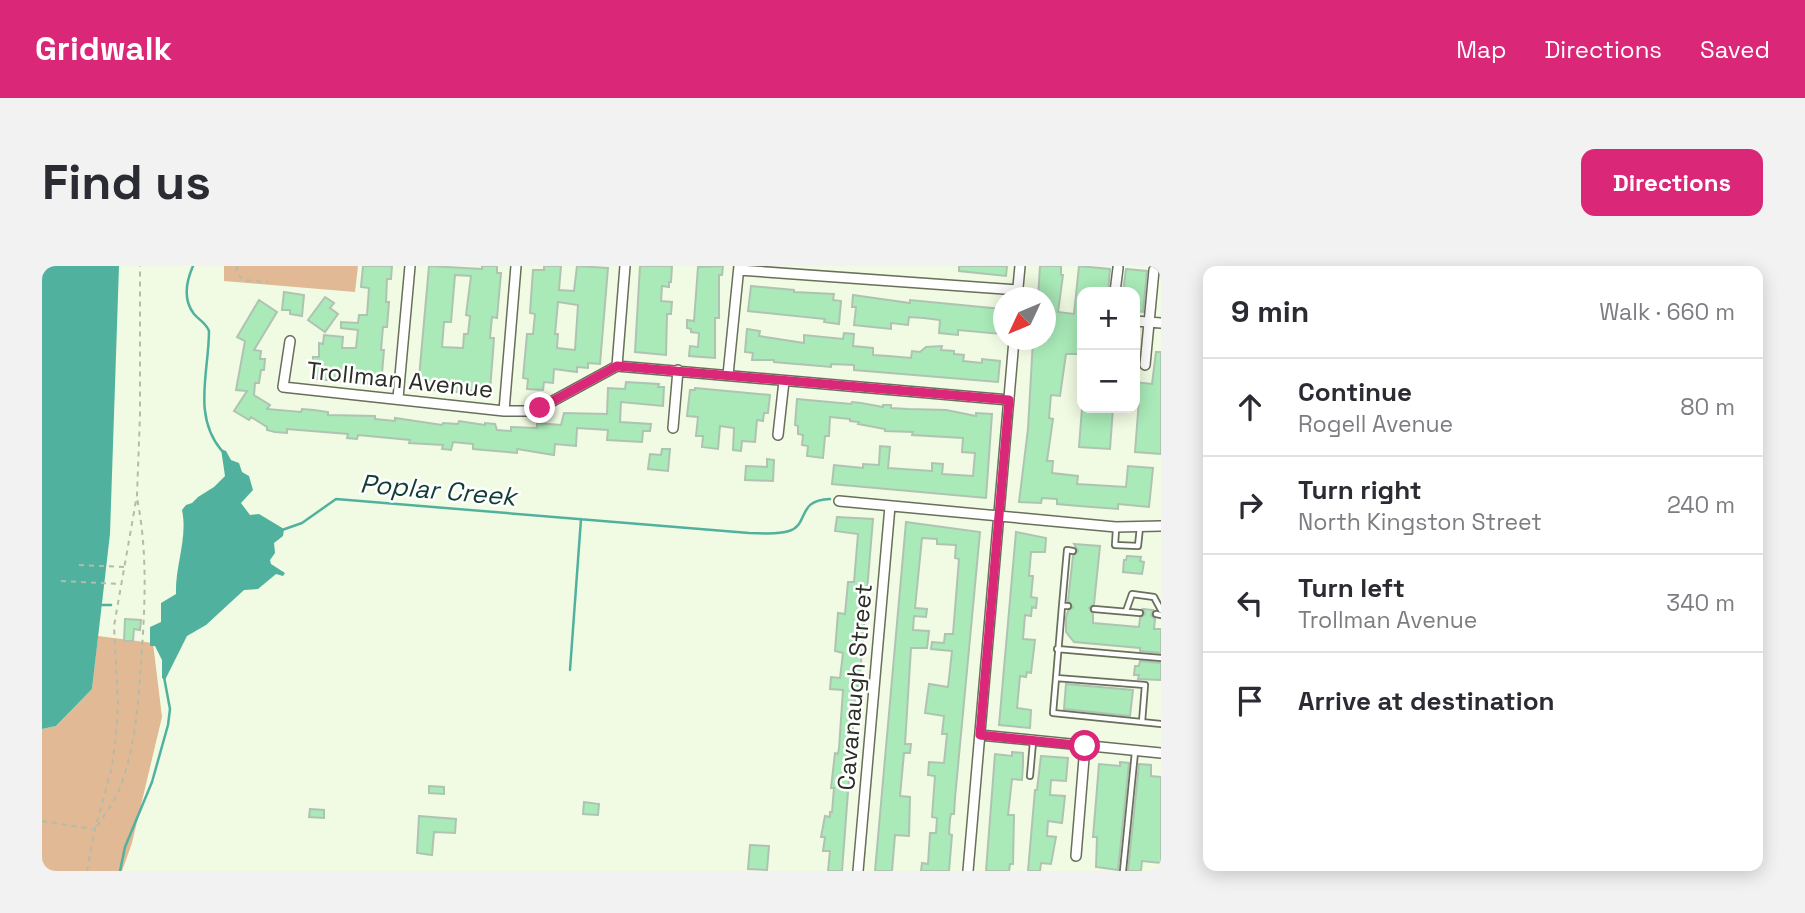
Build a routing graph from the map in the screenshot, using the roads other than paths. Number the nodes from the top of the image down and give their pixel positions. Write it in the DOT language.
graph roads {
  1 [pos="410,266"];
  2 [pos="516,266"];
  3 [pos="625,266"];
  4 [pos="1020,266"];
  5 [pos="739,268"];
  6 [pos="1118,268"];
  7 [pos="1154,270"];
  8 [pos="1018,287"];
  9 [pos="1116,287"];
  10 [pos="993,292"];
  11 [pos="1140,321"];
  12 [pos="1149,322"];
  13 [pos="1161,323"];
  14 [pos="290,341"];
  15 [pos="1013,350"];
  16 [pos="1145,365"];
  17 [pos="617,366"];
  18 [pos="678,370"];
  19 [pos="728,375"];
  20 [pos="784,381"];
  21 [pos="398,398"];
  22 [pos="1009,400"];
  23 [pos="504,411"];
  24 [pos="673,428"];
  25 [pos="778,435"];
  26 [pos="839,501"];
  27 [pos="890,506"];
  28 [pos="999,516"];
  29 [pos="1161,526"];
  30 [pos="1116,527"];
  31 [pos="1140,527"];
  32 [pos="1073,551"];
  33 [pos="1094,609"];
  34 [pos="1126,611"];
  35 [pos="1140,613"];
  36 [pos="1159,613"];
  37 [pos="1057,649"];
  38 [pos="1161,658"];
  39 [pos="1056,678"];
  40 [pos="1142,722"];
  41 [pos="1161,724"];
  42 [pos="980,735"];
  43 [pos="1034,741"];
  44 [pos="1085,746"];
  45 [pos="1135,751"];
  46 [pos="1161,753"];
  47 [pos="1030,776"];
  48 [pos="1076,856"];
  49 [pos="858,871"];
  50 [pos="968,871"];
  51 [pos="1124,871"];
  1 -- 21 [label="street"];
  2 -- 23 [label="street"];
  3 -- 17 [label="street"];
  4 -- 8 [label="street"];
  5 -- 10 [label="street"];
  5 -- 19 [label="street"];
  6 -- 9 [label="street"];
  7 -- 12 [label="street"];
  11 -- 12 [label="street"];
  12 -- 13 [label="street"];
  12 -- 16 [label="street"];
  14 -- 21 [label="street, Trollman Avenue"];
  15 -- 22 [label="street"];
  17 -- 18 [label="street"];
  17 -- 23 [label="street, Trollman Avenue"];
  18 -- 19 [label="street"];
  18 -- 24 [label="street"];
  19 -- 20 [label="street"];
  20 -- 22 [label="street"];
  20 -- 25 [label="street"];
  21 -- 23 [label="street, Trollman Avenue"];
  22 -- 28 [label="street"];
  26 -- 27 [label="street"];
  27 -- 28 [label="street"];
  27 -- 49 [label="street, Cavanaugh Street"];
  28 -- 30 [label="street"];
  28 -- 42 [label="street"];
  29 -- 31 [label="street"];
  30 -- 31 [label="street"];
  30 -- 31 [label="lane"];
  32 -- 37 [label="lane"];
  33 -- 34 [label="lane"];
  34 -- 35 [label="lane"];
  34 -- 36 [label="lane"];
  37 -- 38 [label="lane"];
  37 -- 39 [label="lane"];
  39 -- 40 [label="lane"];
  39 -- 40 [label="lane"];
  40 -- 41 [label="lane"];
  42 -- 43 [label="street"];
  42 -- 50 [label="street"];
  43 -- 44 [label="street"];
  43 -- 47 [label="lane"];
  44 -- 45 [label="street"];
  44 -- 48 [label="street"];
  45 -- 46 [label="street"];
  45 -- 51 [label="lane"];
}
